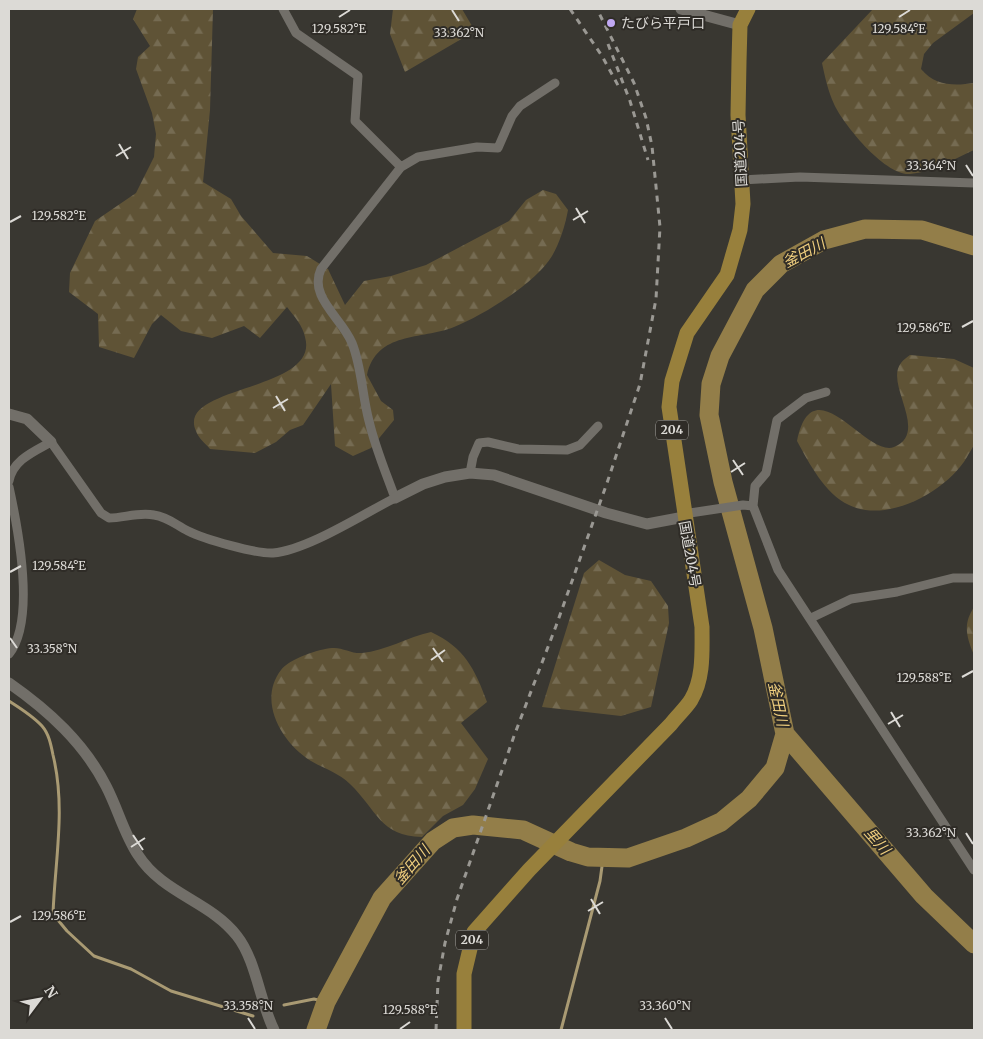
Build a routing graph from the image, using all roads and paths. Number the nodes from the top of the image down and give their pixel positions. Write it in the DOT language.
graph roads {
  1 [pos="283,9"];
  2 [pos="681,9"];
  3 [pos="748,9"];
  4 [pos="740,25"];
  5 [pos="555,83"];
  6 [pos="401,167"];
  7 [pos="741,180"];
  8 [pos="974,184"];
  9 [pos="826,392"];
  10 [pos="9,414"];
  11 [pos="598,426"];
  12 [pos="51,442"];
  13 [pos="470,473"];
  14 [pos="9,481"];
  15 [pos="9,487"];
  16 [pos="395,498"];
  17 [pos="753,506"];
  18 [pos="687,515"];
  19 [pos="974,578"];
  20 [pos="811,618"];
  21 [pos="9,654"];
  22 [pos="9,683"];
  23 [pos="974,870"];
  24 [pos="274,1030"];
  25 [pos="464,1030"];
  1 -- 6 [label="street"];
  2 -- 4 [label="street"];
  3 -- 4 [label="highway, 国道204号 / 204"];
  4 -- 7 [label="highway, 国道204号 / 204"];
  5 -- 6 [label="street"];
  6 -- 16 [label="street"];
  7 -- 8 [label="street"];
  7 -- 18 [label="highway, 国道204号 / 204"];
  9 -- 17 [label="street"];
  10 -- 12 [label="street"];
  11 -- 13 [label="street"];
  12 -- 14 [label="street"];
  12 -- 16 [label="street"];
  13 -- 16 [label="street"];
  13 -- 18 [label="street"];
  15 -- 21 [label="street"];
  17 -- 18 [label="street"];
  17 -- 20 [label="street"];
  18 -- 25 [label="highway, 国道204号 / 204"];
  19 -- 20 [label="street"];
  20 -- 23 [label="street"];
  22 -- 24 [label="street"];
}
